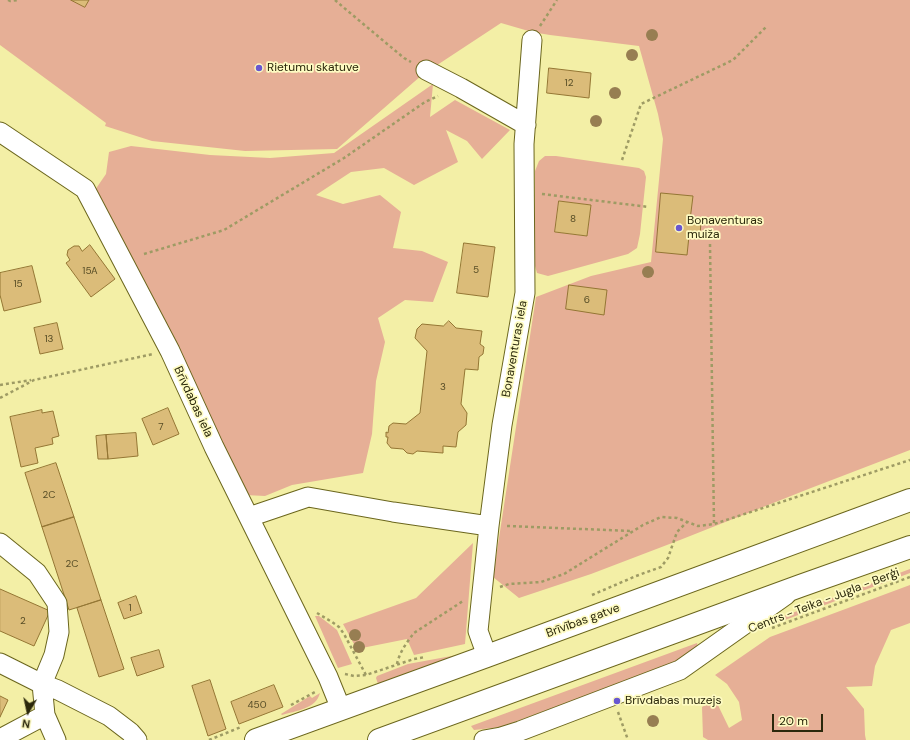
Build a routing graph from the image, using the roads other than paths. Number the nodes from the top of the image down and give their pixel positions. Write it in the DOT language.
graph roads {
  1 [pos="532,40"];
  2 [pos="426,70"];
  3 [pos="526,125"];
  4 [pos="0,132"];
  5 [pos="910,500"];
  6 [pos="249,517"];
  7 [pos="489,526"];
  8 [pos="0,542"];
  9 [pos="910,547"];
  10 [pos="800,586"];
  11 [pos="487,656"];
  12 [pos="0,663"];
  13 [pos="42,684"];
  14 [pos="341,709"];
  15 [pos="45,715"];
  16 [pos="521,736"];
  17 [pos="0,738"];
  18 [pos="496,739"];
  19 [pos="56,740"];
  20 [pos="137,740"];
  21 [pos="256,740"];
  22 [pos="379,740"];
  1 -- 3 [label="street, Bonaventuras iela"];
  2 -- 3 [label="street"];
  3 -- 7 [label="street, Bonaventuras iela"];
  4 -- 6 [label="street, Brīvdabas iela"];
  5 -- 11 [label="highway, Brīvības gatve"];
  6 -- 7 [label="street"];
  6 -- 14 [label="street, Brīvdabas iela"];
  7 -- 11 [label="street, Bonaventuras iela"];
  8 -- 13 [label="street"];
  9 -- 10 [label="highway"];
  10 -- 16 [label="street"];
  10 -- 22 [label="highway"];
  11 -- 14 [label="highway, Brīvības gatve"];
  12 -- 13 [label="street"];
  13 -- 15 [label="street"];
  13 -- 20 [label="street"];
  14 -- 21 [label="highway, Brīvības gatve"];
  15 -- 17 [label="street"];
  15 -- 19 [label="street"];
  16 -- 18 [label="street"];
}
